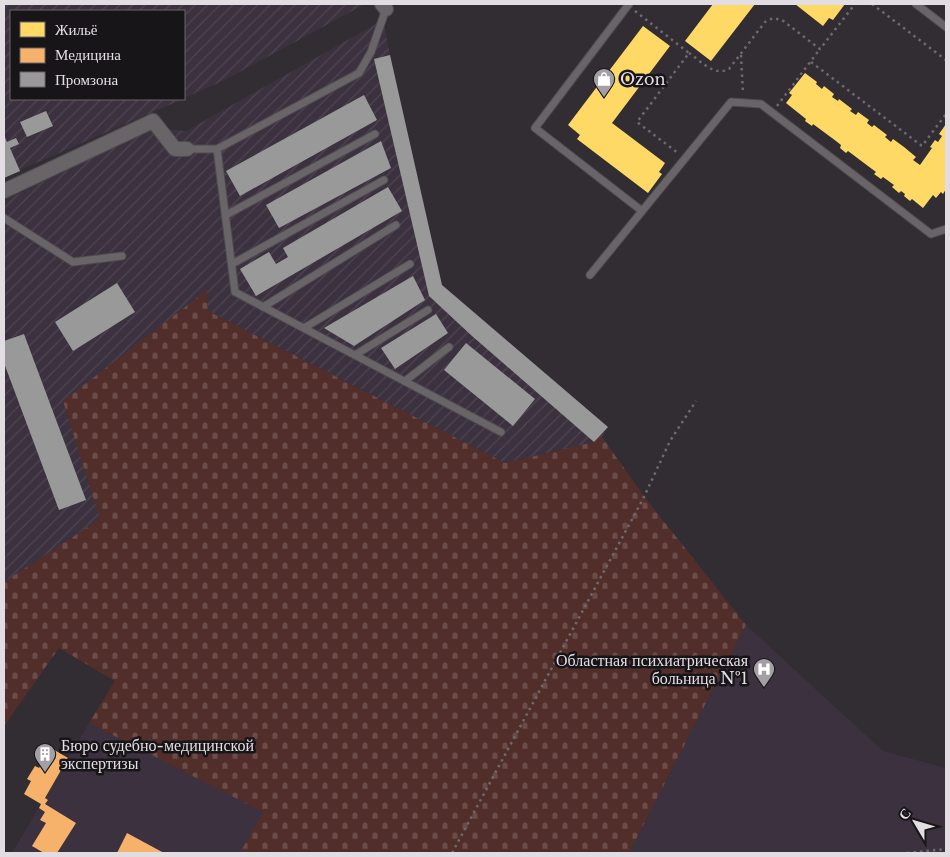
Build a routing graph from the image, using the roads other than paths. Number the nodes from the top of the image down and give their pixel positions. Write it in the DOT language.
graph roads {
  1 [pos="916,4"];
  2 [pos="628,5"];
  3 [pos="384,7"];
  4 [pos="946,27"];
  5 [pos="375,134"];
  6 [pos="187,149"];
  7 [pos="217,149"];
  8 [pos="384,180"];
  9 [pos="4,191"];
  10 [pos="642,211"];
  11 [pos="226,215"];
  12 [pos="4,218"];
  13 [pos="396,225"];
  14 [pos="946,228"];
  15 [pos="122,256"];
  16 [pos="232,264"];
  17 [pos="410,264"];
  18 [pos="590,275"];
  19 [pos="263,307"];
  20 [pos="428,310"];
  21 [pos="304,328"];
  22 [pos="449,347"];
  23 [pos="355,355"];
  24 [pos="405,381"];
  25 [pos="501,432"];
  1 -- 4 [label="lane"];
  2 -- 10 [label="lane"];
  3 -- 7 [label="lane"];
  5 -- 11 [label="lane"];
  6 -- 7 [label="lane"];
  6 -- 9 [label="street"];
  7 -- 11 [label="lane"];
  8 -- 16 [label="lane"];
  10 -- 14 [label="lane"];
  10 -- 18 [label="lane"];
  11 -- 16 [label="lane"];
  12 -- 15 [label="lane"];
  13 -- 19 [label="lane"];
  16 -- 19 [label="lane"];
  17 -- 21 [label="lane"];
  19 -- 21 [label="lane"];
  20 -- 23 [label="lane"];
  21 -- 23 [label="lane"];
  22 -- 24 [label="lane"];
  23 -- 24 [label="lane"];
  24 -- 25 [label="lane"];
}
